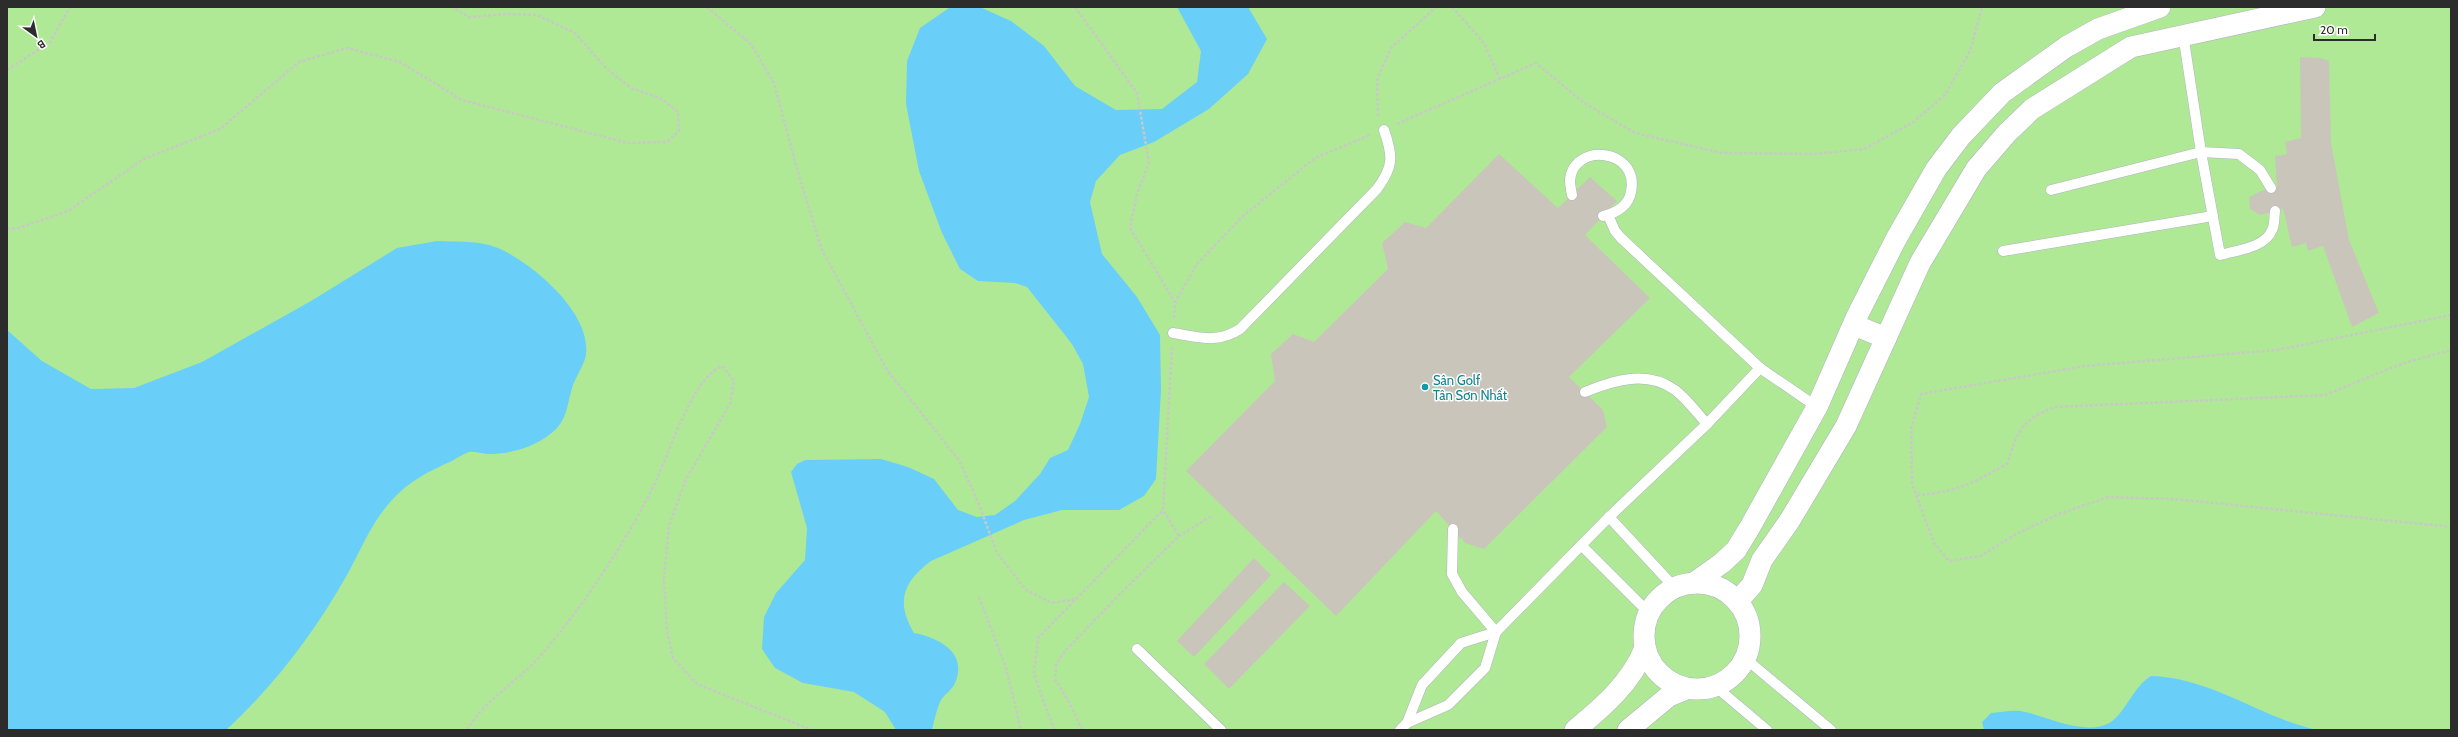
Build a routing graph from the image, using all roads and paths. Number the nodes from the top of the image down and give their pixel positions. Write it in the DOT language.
graph roads {
  1 [pos="70,7"];
  2 [pos="452,7"];
  3 [pos="707,7"];
  4 [pos="1075,7"];
  5 [pos="1436,7"];
  6 [pos="1452,7"];
  7 [pos="1982,7"];
  8 [pos="2160,7"];
  9 [pos="2315,7"];
  10 [pos="2265,11"];
  11 [pos="2183,34"];
  12 [pos="2066,47"];
  13 [pos="7,70"];
  14 [pos="2083,76"];
  15 [pos="1500,79"];
  16 [pos="1381,131"];
  17 [pos="2201,152"];
  18 [pos="2271,188"];
  19 [pos="2051,190"];
  20 [pos="1572,195"];
  21 [pos="2275,211"];
  22 [pos="2213,216"];
  23 [pos="7,229"];
  24 [pos="2003,251"];
  25 [pos="1175,302"];
  26 [pos="2451,315"];
  27 [pos="1854,325"];
  28 [pos="1173,333"];
  29 [pos="1886,338"];
  30 [pos="2451,350"];
  31 [pos="1760,368"];
  32 [pos="1585,392"];
  33 [pos="1817,407"];
  34 [pos="1707,424"];
  35 [pos="1917,495"];
  36 [pos="1162,510"];
  37 [pos="1213,515"];
  38 [pos="1609,517"];
  39 [pos="2451,527"];
  40 [pos="1453,529"];
  41 [pos="1179,536"];
  42 [pos="1581,545"];
  43 [pos="1684,586"];
  44 [pos="979,597"];
  45 [pos="1077,599"];
  46 [pos="1738,601"];
  47 [pos="1649,613"];
  48 [pos="1496,632"];
  49 [pos="1645,648"];
  50 [pos="1137,650"];
  51 [pos="1746,659"];
  52 [pos="1716,687"];
  53 [pos="1686,689"];
  54 [pos="1403,726"];
  55 [pos="467,730"];
  56 [pos="812,730"];
  57 [pos="1021,730"];
  58 [pos="1054,730"];
  59 [pos="1082,730"];
  60 [pos="1221,730"];
  61 [pos="1575,730"];
  62 [pos="1628,730"];
  63 [pos="1767,730"];
  64 [pos="1830,730"];
  1 -- 13 [label="path"];
  2 -- 23 [label="path"];
  3 -- 45 [label="path"];
  4 -- 25 [label="path"];
  5 -- 16 [label="path"];
  6 -- 15 [label="path"];
  7 -- 15 [label="path"];
  8 -- 12 [label="street"];
  9 -- 10 [label="street"];
  10 -- 11 [label="street"];
  11 -- 14 [label="street"];
  11 -- 17 [label="lane"];
  12 -- 14 [label="street"];
  12 -- 27 [label="street"];
  14 -- 29 [label="street"];
  15 -- 16 [label="path"];
  16 -- 25 [label="path"];
  16 -- 28 [label="lane"];
  17 -- 18 [label="lane"];
  17 -- 19 [label="lane"];
  17 -- 22 [label="lane"];
  20 -- 31 [label="lane"];
  21 -- 22 [label="lane"];
  22 -- 24 [label="lane"];
  25 -- 28 [label="path"];
  26 -- 35 [label="path"];
  27 -- 29 [label="street"];
  27 -- 33 [label="street"];
  28 -- 36 [label="path"];
  29 -- 46 [label="street"];
  30 -- 35 [label="path"];
  31 -- 33 [label="lane"];
  31 -- 34 [label="lane"];
  32 -- 34 [label="lane"];
  33 -- 43 [label="street"];
  34 -- 38 [label="lane"];
  35 -- 39 [label="path"];
  36 -- 41 [label="path"];
  36 -- 45 [label="path"];
  37 -- 41 [label="path"];
  38 -- 42 [label="lane"];
  38 -- 43 [label="lane"];
  40 -- 48 [label="lane"];
  41 -- 59 [label="path"];
  42 -- 47 [label="lane"];
  42 -- 48 [label="lane"];
  43 -- 46 [label="street"];
  43 -- 47 [label="street"];
  44 -- 57 [label="path"];
  45 -- 58 [label="path"];
  46 -- 51 [label="street"];
  47 -- 49 [label="street"];
  48 -- 54 [label="lane"];
  48 -- 54 [label="lane"];
  49 -- 53 [label="street"];
  49 -- 61 [label="street"];
  50 -- 60 [label="lane"];
  51 -- 52 [label="street"];
  51 -- 64 [label="lane"];
  52 -- 53 [label="street"];
  52 -- 63 [label="lane"];
  53 -- 62 [label="street"];
  55 -- 56 [label="path"];
}
